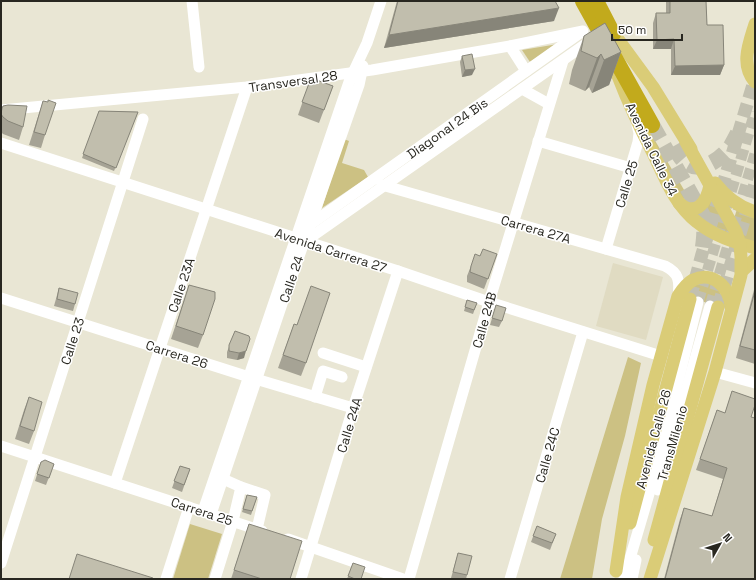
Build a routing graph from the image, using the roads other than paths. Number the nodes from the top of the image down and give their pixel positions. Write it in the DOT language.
graph roads {
  1 [pos="192,1"];
  2 [pos="573,1"];
  3 [pos="583,1"];
  4 [pos="381,2"];
  5 [pos="597,18"];
  6 [pos="755,24"];
  7 [pos="510,46"];
  8 [pos="562,61"];
  9 [pos="199,67"];
  10 [pos="357,72"];
  11 [pos="526,72"];
  12 [pos="755,82"];
  13 [pos="247,87"];
  14 [pos="522,89"];
  15 [pos="549,104"];
  16 [pos="1,110"];
  17 [pos="636,118"];
  18 [pos="143,119"];
  19 [pos="656,122"];
  20 [pos="538,140"];
  21 [pos="686,142"];
  22 [pos="1,144"];
  23 [pos="631,168"];
  24 [pos="371,182"];
  25 [pos="122,183"];
  26 [pos="710,185"];
  27 [pos="386,186"];
  28 [pos="677,201"];
  29 [pos="206,210"];
  30 [pos="755,212"];
  31 [pos="513,223"];
  32 [pos="311,224"];
  33 [pos="299,238"];
  34 [pos="740,244"];
  35 [pos="755,248"];
  36 [pos="606,249"];
  37 [pos="755,259"];
  38 [pos="398,271"];
  39 [pos="742,271"];
  40 [pos="1,298"];
  41 [pos="689,299"];
  42 [pos="489,302"];
  43 [pos="720,307"];
  44 [pos="78,322"];
  45 [pos="583,332"];
  46 [pos="159,348"];
  47 [pos="323,353"];
  48 [pos="661,356"];
  49 [pos="366,367"];
  50 [pos="715,372"];
  51 [pos="342,377"];
  52 [pos="252,378"];
  53 [pos="755,383"];
  54 [pos="315,397"];
  55 [pos="353,408"];
  56 [pos="1,446"];
  57 [pos="35,457"];
  58 [pos="223,479"];
  59 [pos="115,483"];
  60 [pos="241,487"];
  61 [pos="250,503"];
  62 [pos="189,507"];
  63 [pos="207,513"];
  64 [pos="233,521"];
  65 [pos="257,529"];
  66 [pos="312,547"];
  67 [pos="1,563"];
  68 [pos="619,576"];
  69 [pos="166,579"];
  70 [pos="215,579"];
  71 [pos="301,579"];
  72 [pos="403,579"];
  73 [pos="409,579"];
  74 [pos="510,579"];
  75 [pos="632,579"];
  76 [pos="646,579"];
  77 [pos="650,579"];
  1 -- 9 [label="street"];
  2 -- 5 [label="street"];
  3 -- 5 [label="highway"];
  4 -- 10 [label="street, Calle 24"];
  5 -- 7 [label="street, Transversal 28"];
  5 -- 8 [label="street, Diagonal 24 Bis"];
  5 -- 11 [label="street, Diagonal 24 Bis"];
  5 -- 17 [label="main road, Avenida Calle 34"];
  5 -- 19 [label="highway"];
  5 -- 21 [label="main road"];
  6 -- 12 [label="main road"];
  7 -- 10 [label="street, Transversal 28"];
  7 -- 11 [label="street"];
  8 -- 14 [label="street, Diagonal 24 Bis"];
  8 -- 15 [label="street, Calle 24B"];
  10 -- 13 [label="street, Transversal 28"];
  10 -- 32 [label="street, Calle 24"];
  10 -- 33 [label="street, Calle 24"];
  11 -- 24 [label="street, Diagonal 24 Bis"];
  13 -- 16 [label="street, Transversal 28"];
  13 -- 29 [label="street, Calle 23A"];
  14 -- 15 [label="street"];
  14 -- 27 [label="street, Diagonal 24 Bis"];
  15 -- 20 [label="street, Calle 24B"];
  17 -- 23 [label="street, Calle 25"];
  17 -- 28 [label="main road, Avenida Calle 34"];
  18 -- 25 [label="street, Calle 23"];
  20 -- 23 [label="street"];
  20 -- 31 [label="street, Calle 24B"];
  21 -- 26 [label="main road"];
  21 -- 30 [label="main road"];
  22 -- 25 [label="street, Avenida Carrera 27"];
  23 -- 36 [label="street, Calle 25"];
  24 -- 27 [label="street, Carrera 27A"];
  24 -- 32 [label="street, Diagonal 24 Bis"];
  25 -- 29 [label="street, Avenida Carrera 27"];
  25 -- 44 [label="street, Calle 23"];
  26 -- 28 [label="main road"];
  26 -- 34 [label="main road"];
  27 -- 31 [label="street, Carrera 27A"];
  27 -- 33 [label="street, Diagonal 24 Bis"];
  28 -- 34 [label="main road, Avenida Calle 34"];
  29 -- 33 [label="street, Avenida Carrera 27"];
  29 -- 46 [label="street, Calle 23A"];
  31 -- 36 [label="street, Carrera 27A"];
  31 -- 42 [label="street, Calle 24B"];
  32 -- 33 [label="street, Calle 24"];
  33 -- 38 [label="street, Avenida Carrera 27"];
  33 -- 52 [label="street, Calle 24"];
  34 -- 35 [label="main road, Avenida Calle 34"];
  34 -- 39 [label="main road"];
  36 -- 41 [label="street, Carrera 27A"];
  37 -- 39 [label="main road"];
  38 -- 42 [label="street, Avenida Carrera 27"];
  38 -- 49 [label="street, Calle 24A"];
  39 -- 43 [label="main road"];
  40 -- 44 [label="street, Carrera 26"];
  41 -- 43 [label="main road"];
  41 -- 48 [label="main road"];
  41 -- 68 [label="main road, Avenida Calle 26"];
  42 -- 45 [label="street, Avenida Carrera 27"];
  42 -- 73 [label="street, Calle 24B"];
  43 -- 50 [label="main road"];
  43 -- 75 [label="street, TransMilenio"];
  43 -- 76 [label="main road, Avenida Calle 26"];
  44 -- 46 [label="street, Carrera 26"];
  44 -- 57 [label="street, Calle 23"];
  45 -- 48 [label="street, Avenida Carrera 27"];
  45 -- 74 [label="street, Calle 24C"];
  46 -- 52 [label="street, Carrera 26"];
  46 -- 59 [label="street, Calle 23A"];
  47 -- 49 [label="street"];
  48 -- 68 [label="main road"];
  49 -- 55 [label="street, Calle 24A"];
  50 -- 53 [label="street"];
  50 -- 77 [label="main road"];
  51 -- 54 [label="street"];
  52 -- 54 [label="street, Carrera 26"];
  52 -- 58 [label="street, Calle 24"];
  52 -- 63 [label="street, Calle 24"];
  54 -- 55 [label="street, Carrera 26"];
  55 -- 66 [label="street, Calle 24A"];
  56 -- 57 [label="street, Carrera 25"];
  57 -- 59 [label="street, Carrera 25"];
  57 -- 67 [label="street, Calle 23"];
  58 -- 60 [label="street"];
  58 -- 63 [label="street, Calle 24"];
  59 -- 62 [label="street, Carrera 25"];
  60 -- 61 [label="street"];
  60 -- 61 [label="street"];
  61 -- 64 [label="street"];
  61 -- 65 [label="street"];
  62 -- 63 [label="street, Carrera 25"];
  62 -- 69 [label="street"];
  63 -- 64 [label="street, Carrera 25"];
  64 -- 65 [label="street, Carrera 25"];
  64 -- 70 [label="street"];
  65 -- 66 [label="street, Carrera 25"];
  66 -- 71 [label="street, Calle 24A"];
  66 -- 72 [label="street, Carrera 25"];
}
